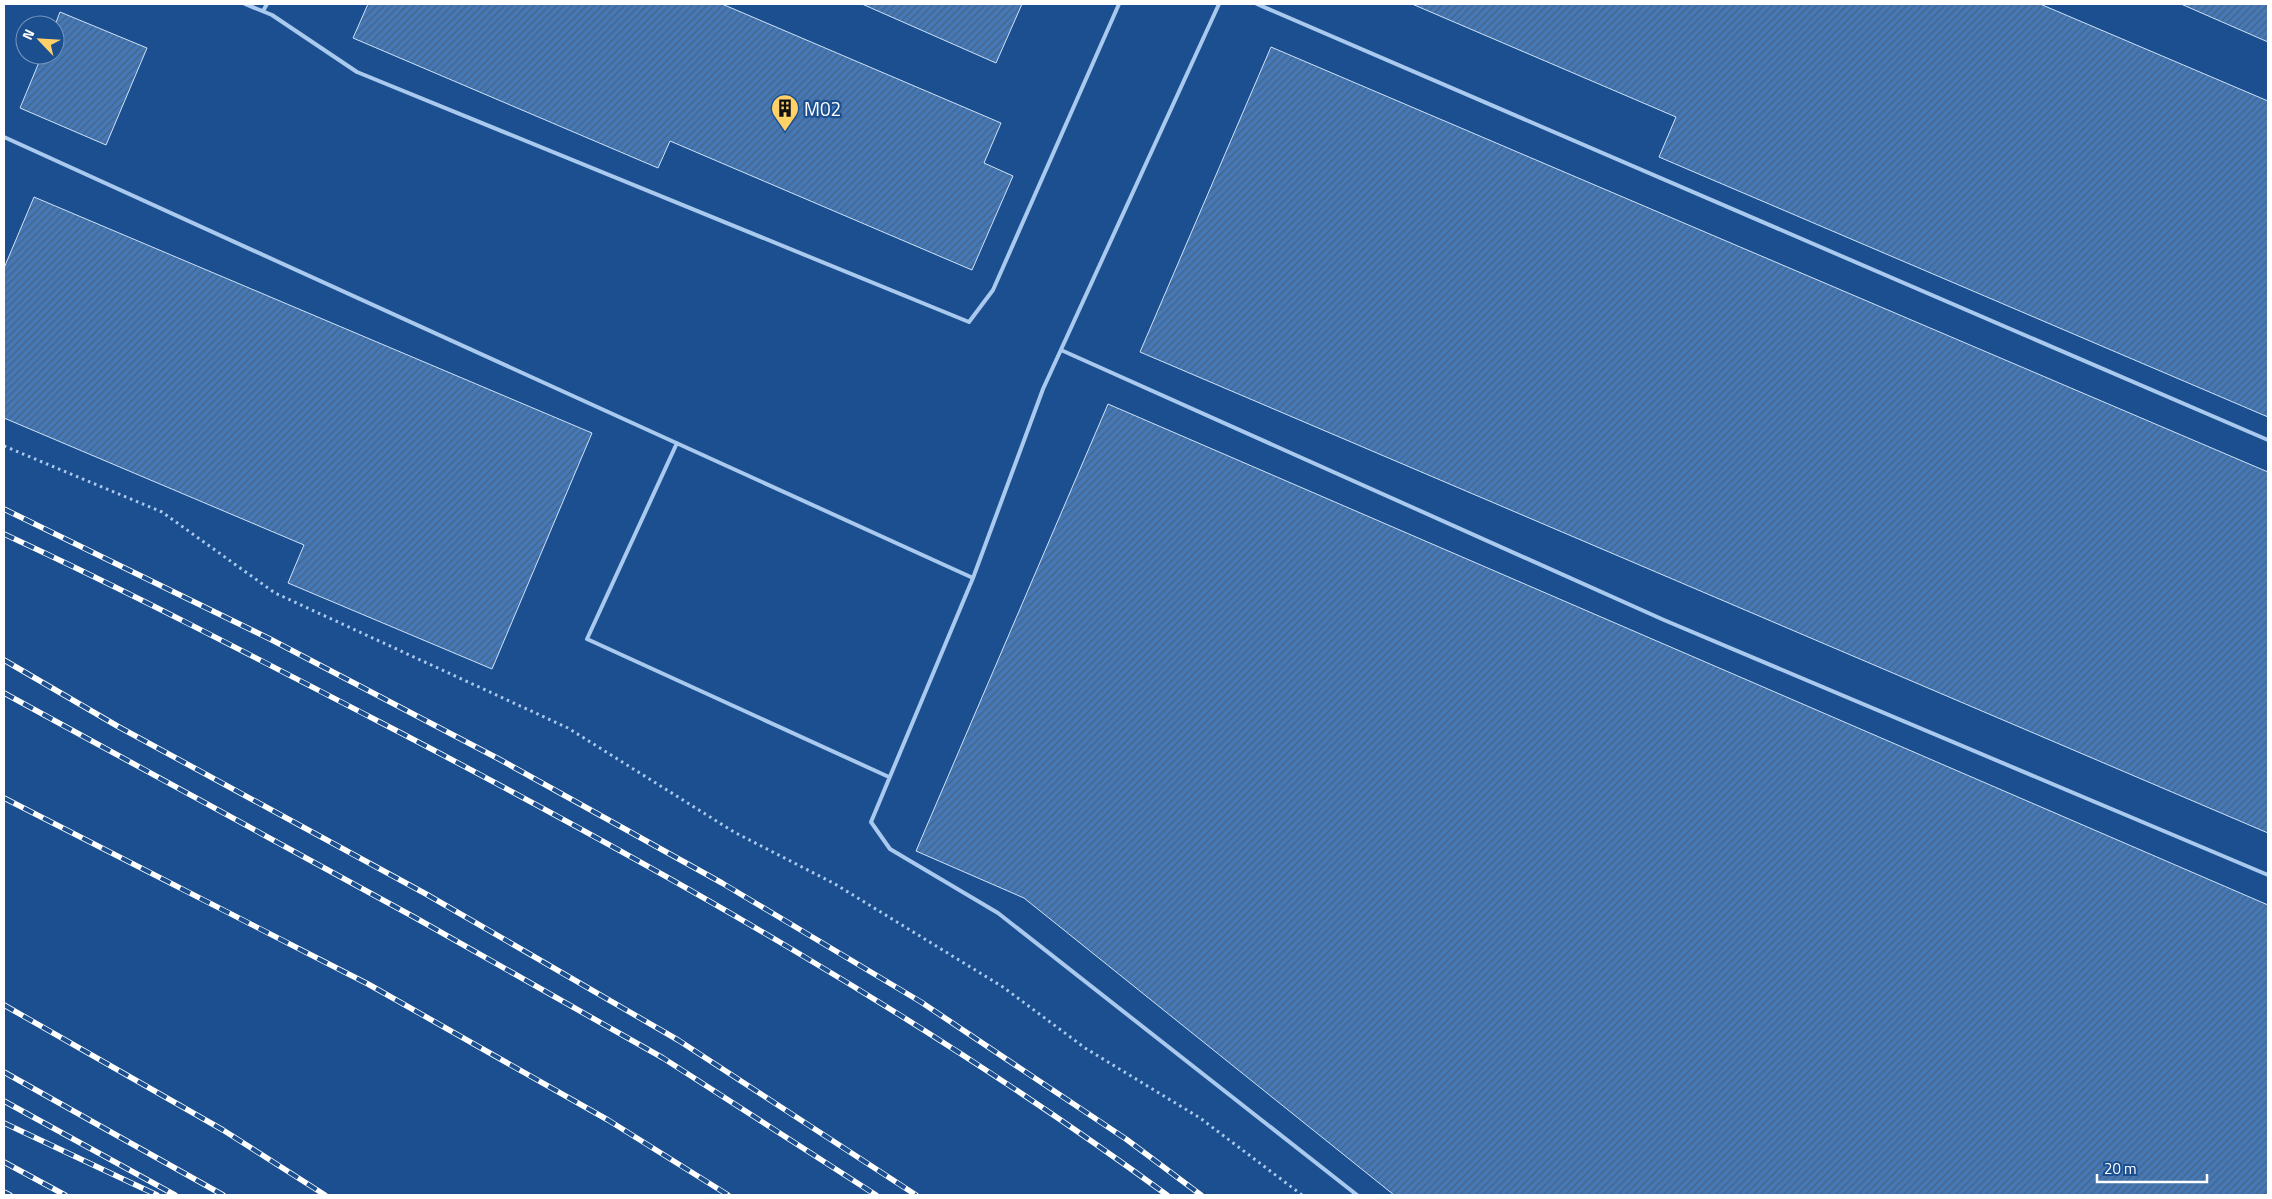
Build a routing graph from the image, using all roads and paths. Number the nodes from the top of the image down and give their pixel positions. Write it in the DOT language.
graph roads {
  1 [pos="245,4"];
  2 [pos="266,4"];
  3 [pos="1118,4"];
  4 [pos="1219,4"];
  5 [pos="1256,4"];
  6 [pos="263,11"];
  7 [pos="4,137"];
  8 [pos="1061,350"];
  9 [pos="2268,440"];
  10 [pos="677,444"];
  11 [pos="4,446"];
  12 [pos="972,578"];
  13 [pos="889,777"];
  14 [pos="2268,875"];
  15 [pos="1302,1195"];
  16 [pos="1357,1195"];
  1 -- 6 [label="lane"];
  2 -- 6 [label="lane"];
  3 -- 6 [label="lane"];
  4 -- 8 [label="lane"];
  5 -- 9 [label="lane"];
  7 -- 10 [label="lane"];
  8 -- 12 [label="lane"];
  8 -- 14 [label="lane"];
  10 -- 12 [label="lane"];
  10 -- 13 [label="lane"];
  11 -- 15 [label="path"];
  12 -- 13 [label="lane"];
  13 -- 16 [label="lane"];
}
